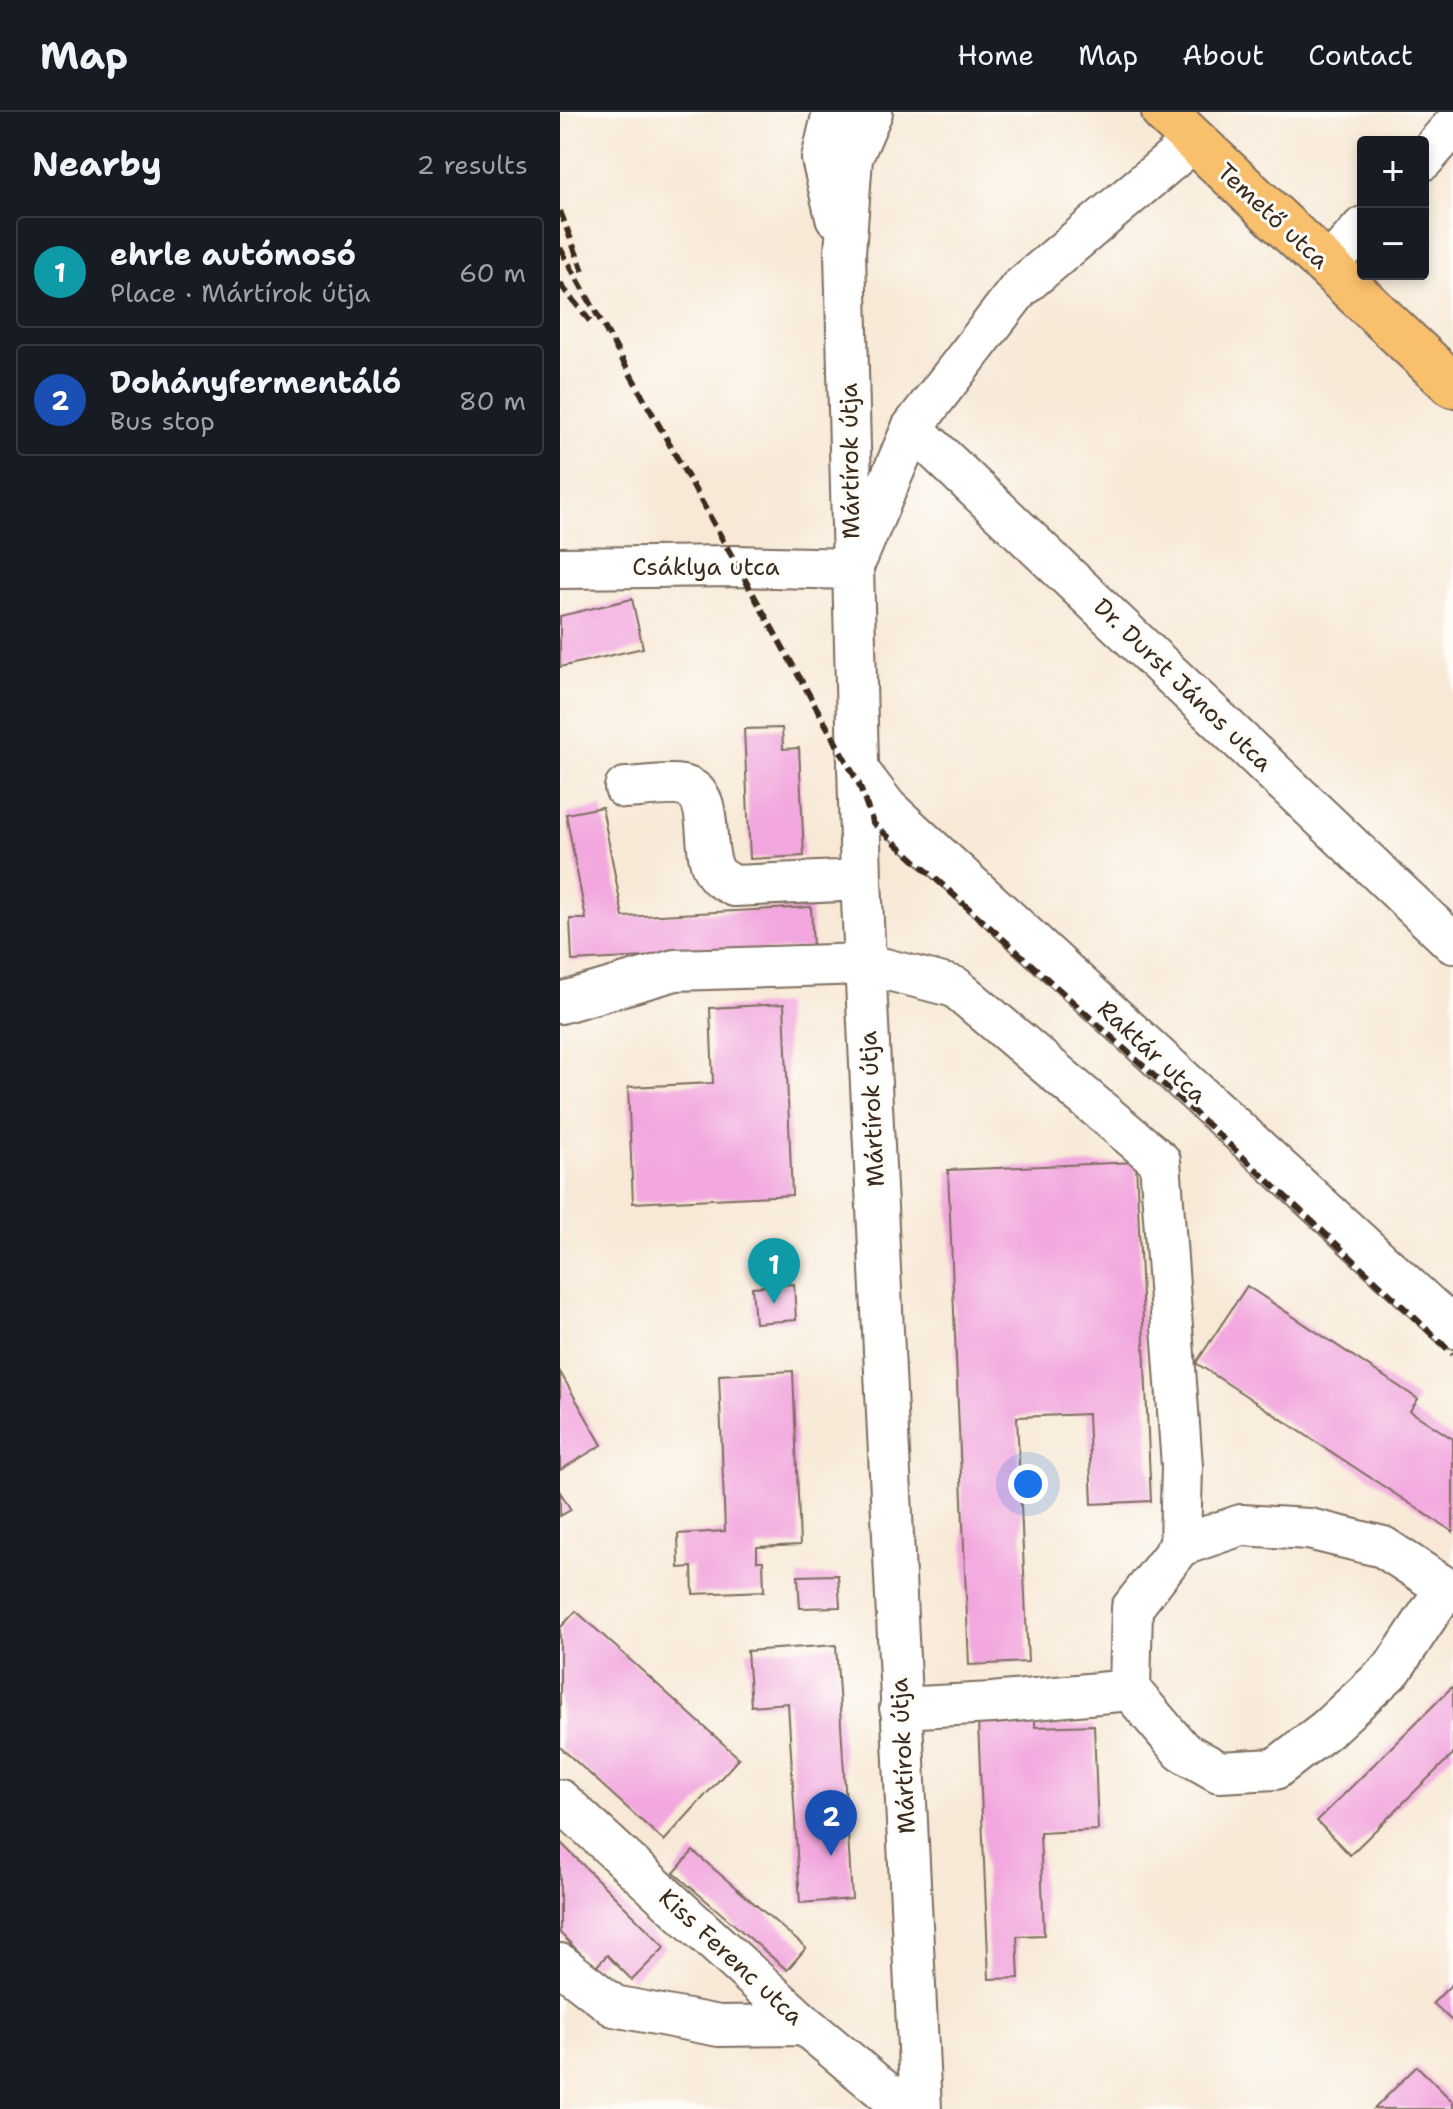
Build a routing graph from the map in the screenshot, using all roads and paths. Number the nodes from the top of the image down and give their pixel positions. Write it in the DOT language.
graph roads {
  1 [pos="833,112"];
  2 [pos="872,112"];
  3 [pos="1453,126"];
  4 [pos="1179,127"];
  5 [pos="1429,153"];
  6 [pos="1357,234"];
  7 [pos="845,252"];
  8 [pos="1328,266"];
  9 [pos="1453,385"];
  10 [pos="912,428"];
  11 [pos="560,568"];
  12 [pos="853,569"];
  13 [pos="858,770"];
  14 [pos="625,788"];
  15 [pos="861,880"];
  16 [pos="1453,943"];
  17 [pos="865,964"];
  18 [pos="560,1003"];
  19 [pos="1453,1328"];
  20 [pos="1180,1546"];
  21 [pos="1130,1690"];
  22 [pos="900,1708"];
  23 [pos="560,1800"];
  24 [pos="560,1964"];
  25 [pos="805,2025"];
  26 [pos="906,2109"];
  27 [pos="921,2109"];
  1 -- 7 [label="street"];
  2 -- 7 [label="street, Mártírok útja"];
  3 -- 5 [label="street"];
  4 -- 8 [label="main road, Temető utca"];
  4 -- 10 [label="street"];
  6 -- 8 [label="street"];
  7 -- 12 [label="street, Mártírok útja"];
  8 -- 9 [label="main road, Temető utca"];
  10 -- 12 [label="street"];
  10 -- 16 [label="street, Dr. Durst János utca"];
  11 -- 12 [label="street, Csáklya utca"];
  12 -- 13 [label="street, Mártírok útja"];
  13 -- 15 [label="street, Mártírok útja"];
  13 -- 19 [label="street, Raktár utca"];
  14 -- 15 [label="street"];
  15 -- 17 [label="street, Mártírok útja"];
  17 -- 18 [label="street"];
  17 -- 20 [label="street"];
  17 -- 22 [label="street, Mártírok útja"];
  20 -- 21 [label="street"];
  20 -- 21 [label="street"];
  21 -- 22 [label="street"];
  22 -- 27 [label="street, Mártírok útja"];
  23 -- 25 [label="street, Kiss Ferenc utca"];
  24 -- 25 [label="street"];
  25 -- 26 [label="street, Kiss Ferenc utca"];
}
